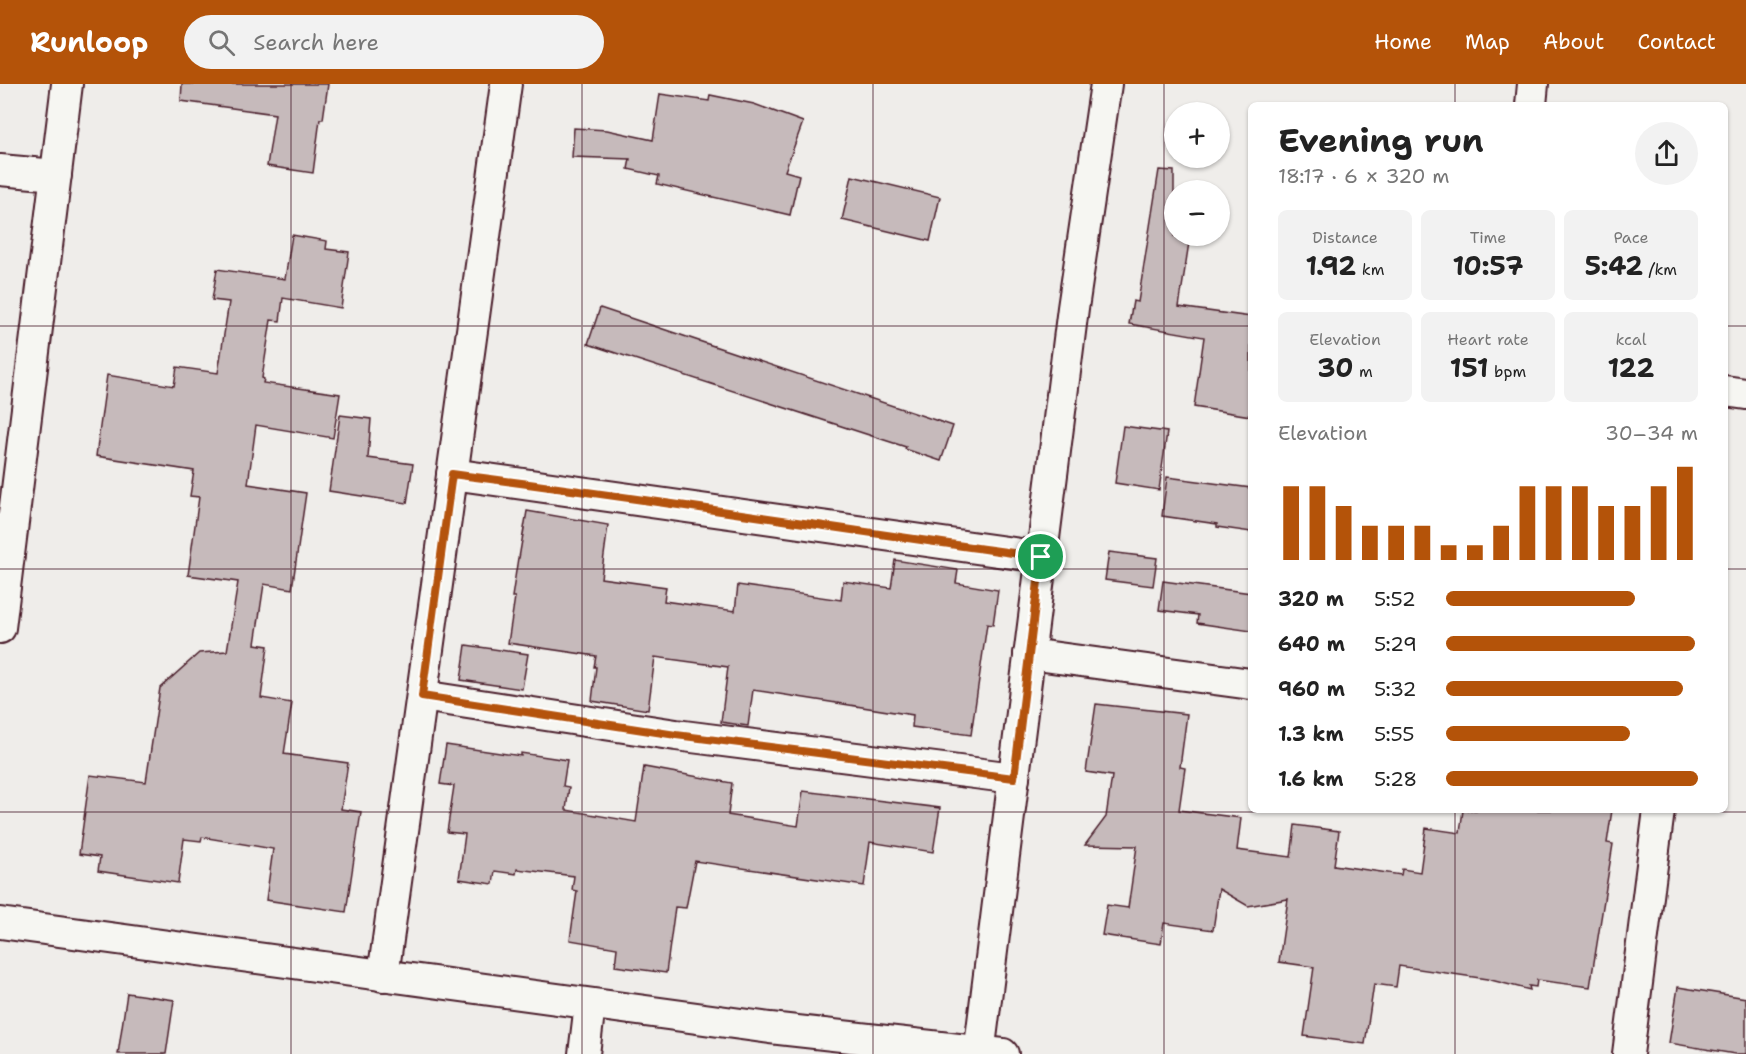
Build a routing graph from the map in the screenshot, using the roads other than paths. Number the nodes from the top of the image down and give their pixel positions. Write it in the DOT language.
graph roads {
  1 [pos="67,84"];
  2 [pos="506,84"];
  3 [pos="1106,84"];
  4 [pos="1533,84"];
  5 [pos="1531,102"];
  6 [pos="0,170"];
  7 [pos="56,175"];
  8 [pos="1728,391"];
  9 [pos="1746,394"];
  10 [pos="452,474"];
  11 [pos="1041,557"];
  12 [pos="0,628"];
  13 [pos="1029,654"];
  14 [pos="1248,684"];
  15 [pos="422,696"];
  16 [pos="1014,778"];
  17 [pos="1659,813"];
  18 [pos="0,923"];
  19 [pos="383,976"];
  20 [pos="590,1004"];
  21 [pos="987,1053"];
  22 [pos="584,1054"];
  23 [pos="1629,1054"];
  1 -- 7 [label="street"];
  2 -- 10 [label="street"];
  3 -- 11 [label="street"];
  4 -- 5 [label="street"];
  6 -- 7 [label="street"];
  7 -- 12 [label="street"];
  8 -- 9 [label="street"];
  10 -- 11 [label="street"];
  10 -- 15 [label="street"];
  11 -- 13 [label="street"];
  13 -- 14 [label="street"];
  13 -- 16 [label="street"];
  15 -- 16 [label="street"];
  15 -- 19 [label="street"];
  16 -- 21 [label="street"];
  17 -- 23 [label="street"];
  18 -- 19 [label="street"];
  19 -- 20 [label="street"];
  20 -- 21 [label="street"];
  20 -- 22 [label="street"];
}
